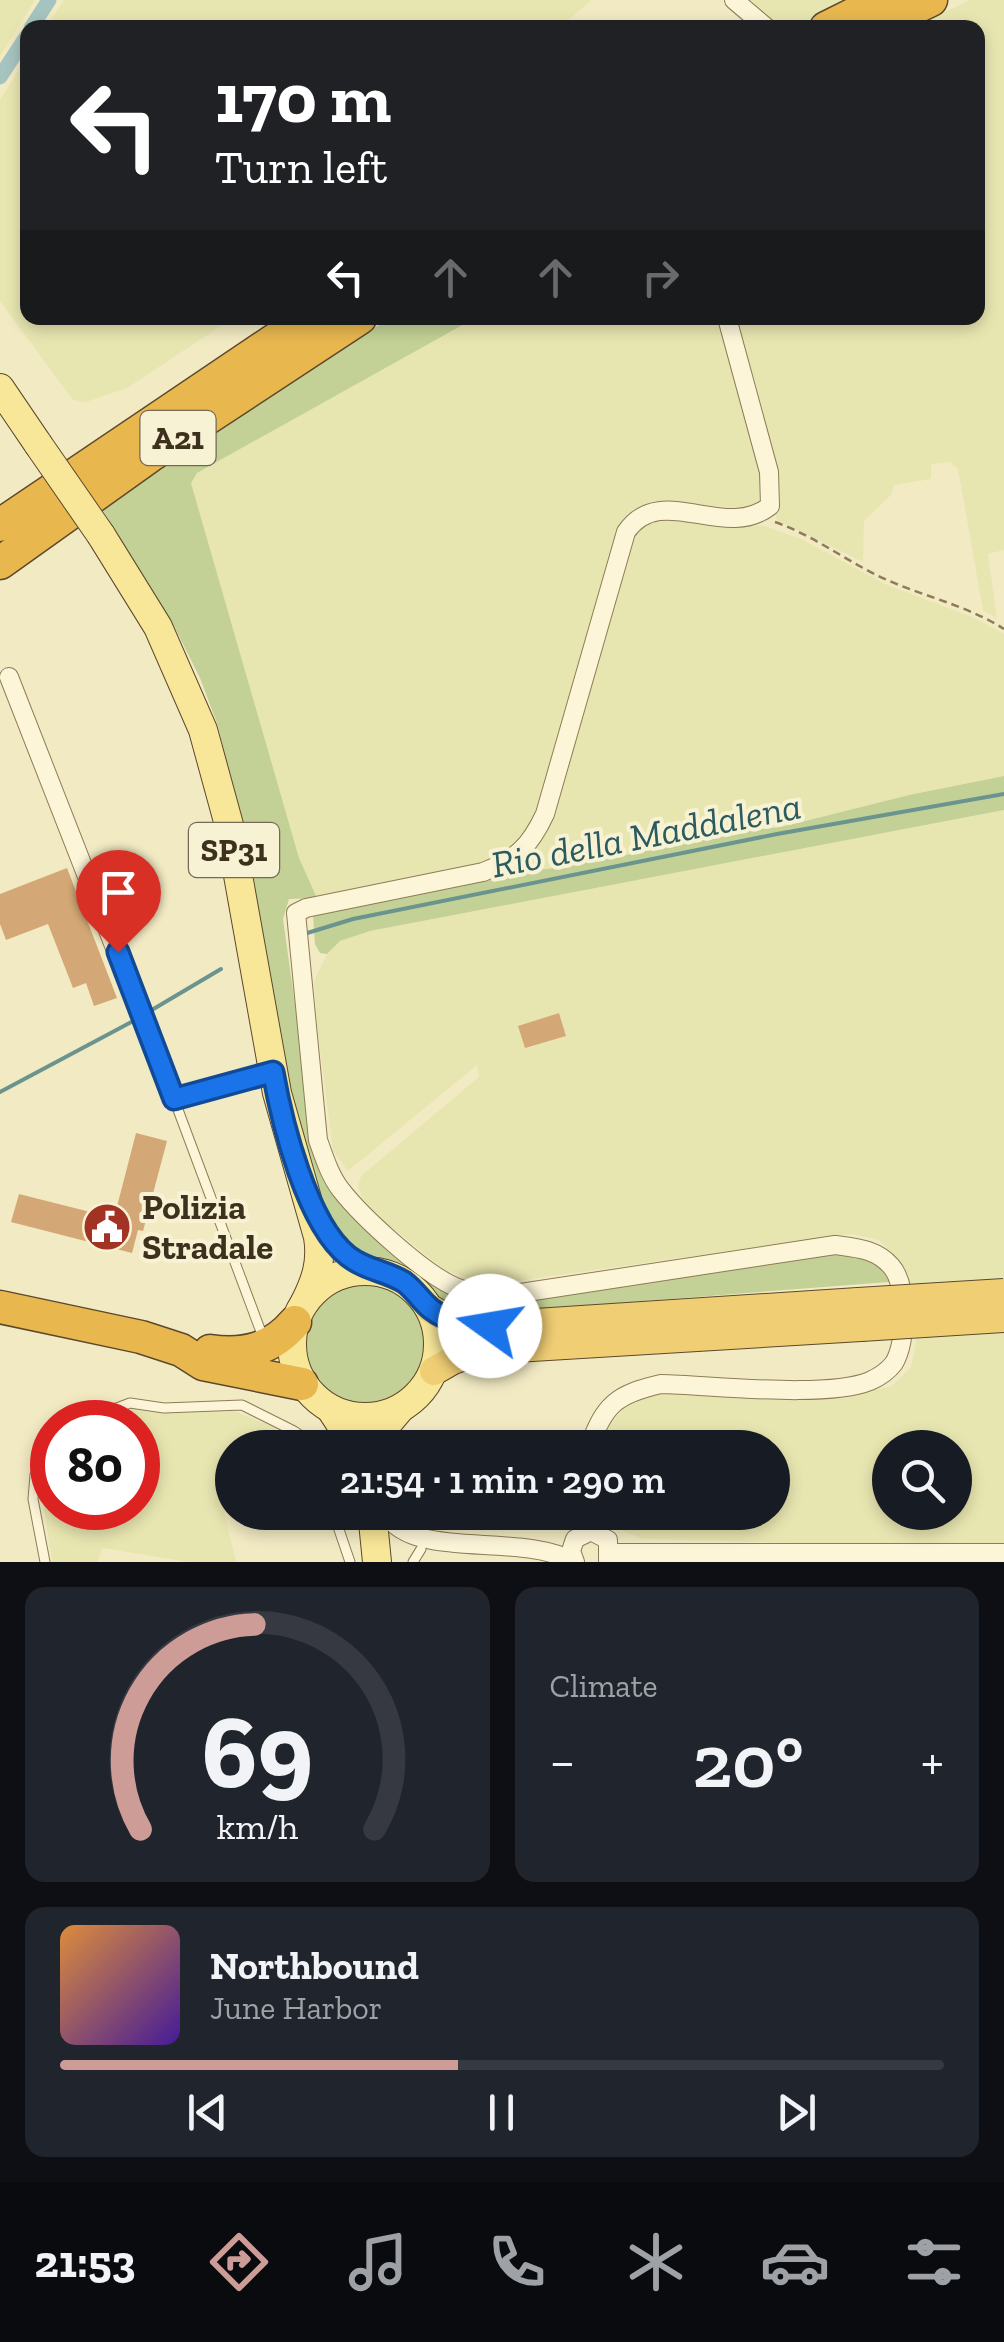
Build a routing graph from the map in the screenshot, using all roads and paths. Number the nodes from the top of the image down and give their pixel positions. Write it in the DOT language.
graph roads {
  1 [pos="734,0"];
  2 [pos="882,0"];
  3 [pos="931,0"];
  4 [pos="758,20"];
  5 [pos="842,20"];
  6 [pos="890,20"];
  7 [pos="298,325"];
  8 [pos="349,325"];
  9 [pos="730,325"];
  10 [pos="0,388"];
  11 [pos="757,516"];
  12 [pos="0,525"];
  13 [pos="0,563"];
  14 [pos="1004,628"];
  15 [pos="9,676"];
  16 [pos="273,1072"];
  17 [pos="174,1099"];
  18 [pos="305,1187"];
  19 [pos="372,1271"];
  20 [pos="1004,1293"];
  21 [pos="0,1306"];
  22 [pos="429,1308"];
  23 [pos="300,1312"];
  24 [pos="860,1315"];
  25 [pos="1004,1318"];
  26 [pos="266,1346"];
  27 [pos="180,1350"];
  28 [pos="434,1371"];
  29 [pos="302,1384"];
  30 [pos="160,1408"];
  31 [pos="332,1410"];
  32 [pos="399,1410"];
  33 [pos="294,1430"];
  34 [pos="354,1430"];
  35 [pos="382,1430"];
  36 [pos="594,1430"];
  37 [pos="39,1530"];
  38 [pos="343,1530"];
  39 [pos="377,1530"];
  40 [pos="391,1530"];
  41 [pos="579,1530"];
  42 [pos="583,1530"];
  43 [pos="590,1530"];
  44 [pos="340,1531"];
  45 [pos="539,1551"];
  46 [pos="1004,1553"];
  47 [pos="417,1556"];
  48 [pos="609,1558"];
  49 [pos="45,1562"];
  50 [pos="350,1562"];
  51 [pos="377,1562"];
  52 [pos="574,1562"];
  1 -- 4 [label="street"];
  2 -- 5 [label="highway"];
  3 -- 6 [label="highway"];
  7 -- 12 [label="highway, A21"];
  8 -- 13 [label="highway, A21"];
  9 -- 11 [label="street"];
  10 -- 16 [label="main road, SP31, bridge"];
  11 -- 14 [label="path"];
  11 -- 36 [label="street"];
  15 -- 17 [label="street"];
  16 -- 17 [label="street"];
  16 -- 18 [label="main road, SP31"];
  17 -- 26 [label="lane"];
  18 -- 19 [label="main road, SP31"];
  18 -- 23 [label="main road, SP31"];
  19 -- 22 [label="main road, SP31"];
  19 -- 23 [label="main road"];
  20 -- 24 [label="highway, bridge"];
  21 -- 27 [label="highway"];
  22 -- 24 [label="highway"];
  22 -- 28 [label="main road"];
  23 -- 26 [label="highway"];
  23 -- 29 [label="main road, SP31"];
  24 -- 25 [label="highway, bridge"];
  24 -- 28 [label="highway"];
  26 -- 27 [label="highway"];
  27 -- 29 [label="highway"];
  28 -- 32 [label="main road"];
  29 -- 31 [label="main road"];
  30 -- 33 [label="lane"];
  31 -- 32 [label="main road"];
  31 -- 34 [label="main road"];
  32 -- 35 [label="main road"];
  37 -- 49 [label="lane"];
  38 -- 44 [label="lane"];
  39 -- 51 [label="main road"];
  40 -- 47 [label="street"];
  41 -- 45 [label="street"];
  42 -- 52 [label="street"];
  43 -- 48 [label="street"];
  44 -- 50 [label="lane"];
  45 -- 47 [label="street"];
  45 -- 52 [label="street"];
  46 -- 48 [label="street"];
}
